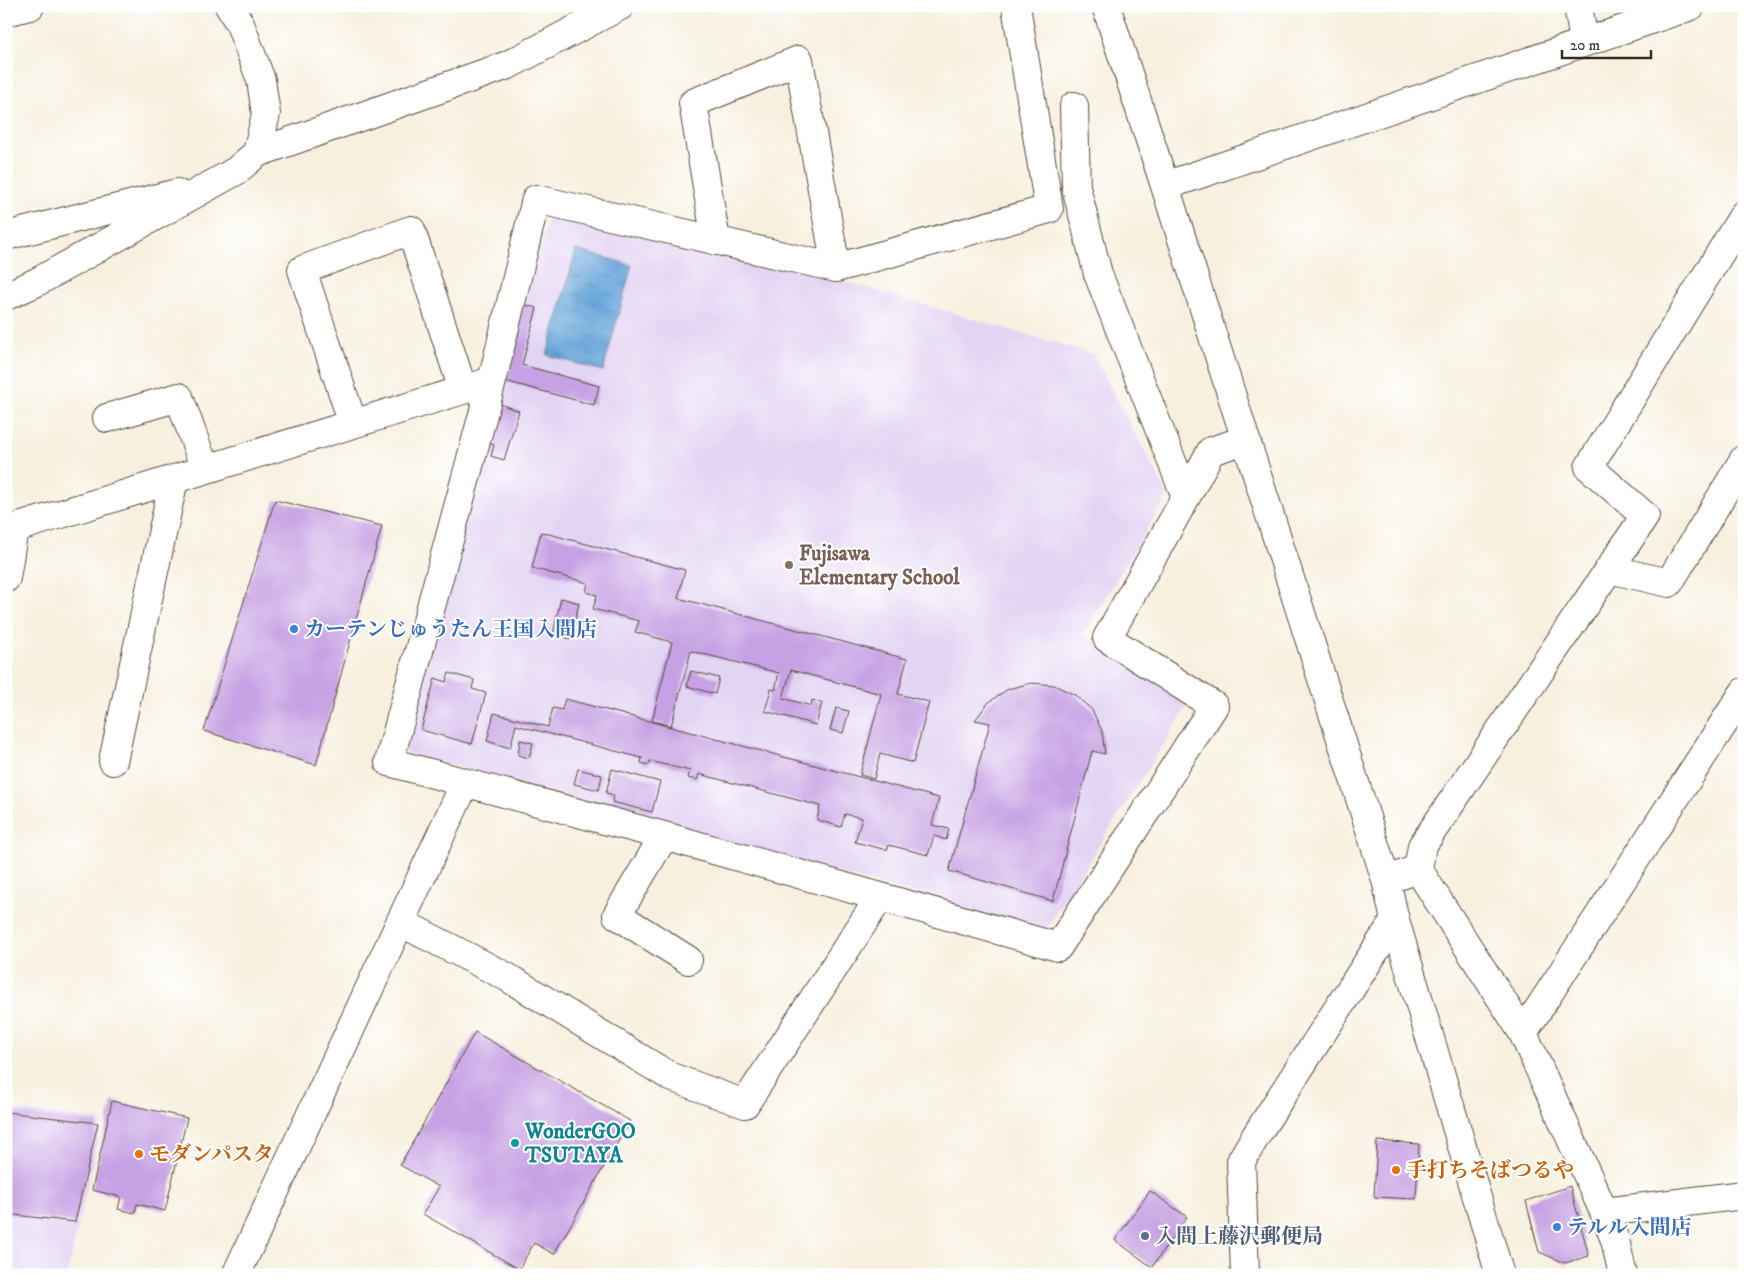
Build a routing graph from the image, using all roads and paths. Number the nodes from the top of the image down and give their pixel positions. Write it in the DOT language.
graph roads {
  1 [pos="30,6"];
  2 [pos="229,6"];
  3 [pos="620,6"];
  4 [pos="1016,6"];
  5 [pos="1106,6"];
  6 [pos="1578,6"];
  7 [pos="1680,8"];
  8 [pos="6,12"];
  9 [pos="1584,42"];
  10 [pos="1074,106"];
  11 [pos="257,152"];
  12 [pos="211,184"];
  13 [pos="1165,186"];
  14 [pos="1744,214"];
  15 [pos="6,236"];
  16 [pos="716,241"];
  17 [pos="836,268"];
  18 [pos="6,296"];
  19 [pos="492,381"];
  20 [pos="463,390"];
  21 [pos="107,418"];
  22 [pos="353,424"];
  23 [pos="1245,440"];
  24 [pos="1744,459"];
  25 [pos="205,469"];
  26 [pos="174,479"];
  27 [pos="1186,497"];
  28 [pos="10,530"];
  29 [pos="1609,569"];
  30 [pos="6,578"];
  31 [pos="1740,707"];
  32 [pos="113,761"];
  33 [pos="465,783"];
  34 [pos="664,836"];
  35 [pos="1418,869"];
  36 [pos="1386,880"];
  37 [pos="880,897"];
  38 [pos="1395,920"];
  39 [pos="400,922"];
  40 [pos="688,960"];
  41 [pos="1523,1033"];
  42 [pos="1744,1195"];
  43 [pos="1604,1212"];
  44 [pos="236,1275"];
  45 [pos="1245,1275"];
  46 [pos="1500,1275"];
  47 [pos="1623,1275"];
  1 -- 8 [label="street"];
  2 -- 11 [label="street"];
  3 -- 11 [label="street"];
  4 -- 17 [label="street"];
  5 -- 13 [label="street"];
  6 -- 9 [label="street"];
  7 -- 9 [label="street"];
  9 -- 13 [label="street"];
  10 -- 27 [label="street"];
  11 -- 12 [label="street"];
  12 -- 15 [label="street"];
  12 -- 18 [label="street"];
  13 -- 23 [label="street"];
  14 -- 29 [label="street"];
  16 -- 17 [label="street"];
  16 -- 17 [label="street"];
  16 -- 19 [label="street"];
  19 -- 20 [label="street"];
  19 -- 33 [label="street"];
  20 -- 22 [label="street"];
  20 -- 22 [label="street"];
  21 -- 25 [label="street"];
  22 -- 25 [label="street"];
  23 -- 27 [label="street"];
  23 -- 36 [label="street"];
  24 -- 29 [label="street"];
  25 -- 26 [label="street"];
  26 -- 28 [label="street"];
  26 -- 32 [label="street"];
  27 -- 37 [label="street"];
  28 -- 30 [label="street"];
  29 -- 35 [label="street"];
  31 -- 41 [label="street"];
  33 -- 34 [label="street"];
  33 -- 39 [label="street"];
  34 -- 37 [label="street"];
  34 -- 40 [label="street"];
  35 -- 36 [label="street"];
  35 -- 41 [label="street"];
  36 -- 38 [label="street"];
  37 -- 39 [label="street"];
  38 -- 45 [label="street"];
  38 -- 46 [label="street"];
  39 -- 44 [label="street"];
  41 -- 43 [label="street"];
  42 -- 43 [label="street"];
  43 -- 47 [label="street"];
}
